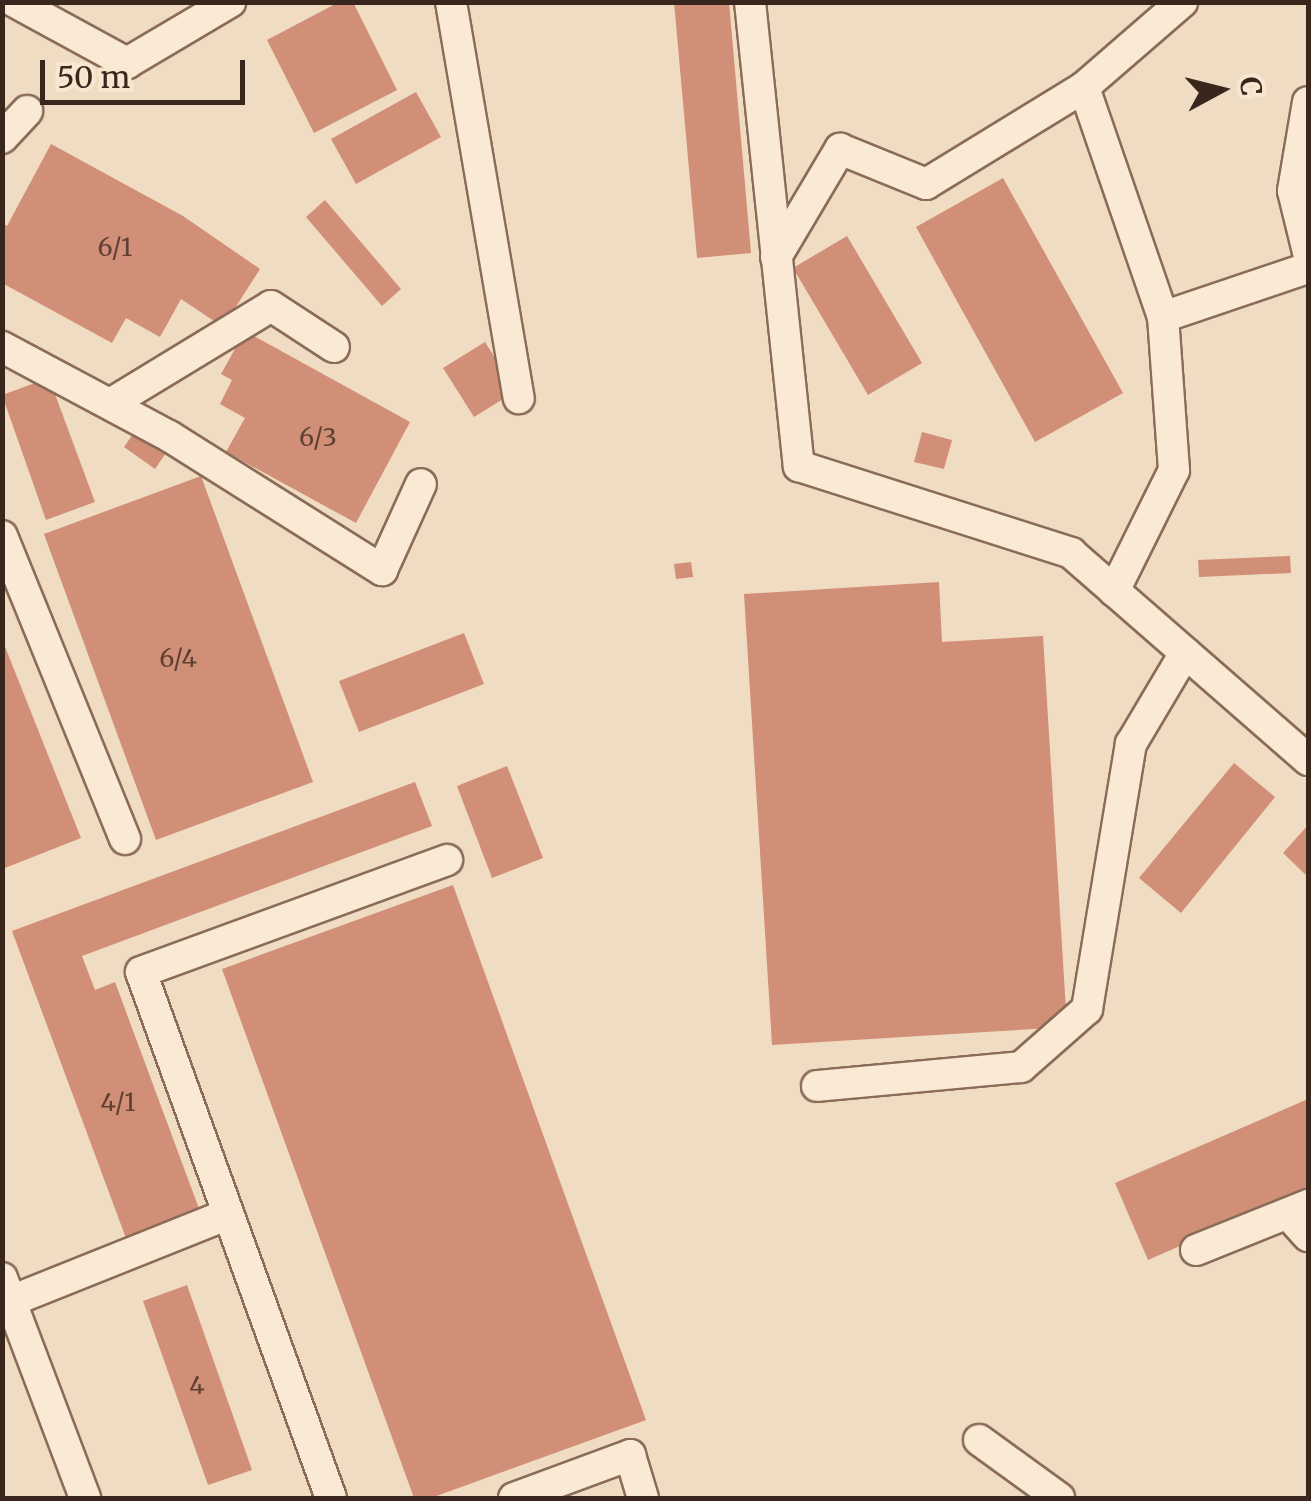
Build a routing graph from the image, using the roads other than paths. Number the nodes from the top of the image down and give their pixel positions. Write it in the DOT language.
graph roads {
  1 [pos="15,2"];
  2 [pos="230,2"];
  3 [pos="451,2"];
  4 [pos="750,2"];
  5 [pos="1182,2"];
  6 [pos="1084,87"];
  7 [pos="1308,102"];
  8 [pos="27,111"];
  9 [pos="2,138"];
  10 [pos="1308,252"];
  11 [pos="776,257"];
  12 [pos="1308,268"];
  13 [pos="1163,318"];
  14 [pos="2,347"];
  15 [pos="334,347"];
  16 [pos="518,398"];
  17 [pos="110,404"];
  18 [pos="422,484"];
  19 [pos="2,536"];
  20 [pos="1114,591"];
  21 [pos="1185,653"];
  22 [pos="1308,760"];
  23 [pos="125,839"];
  24 [pos="448,860"];
  25 [pos="817,1086"];
  26 [pos="1298,1209"];
  27 [pos="228,1214"];
  28 [pos="1308,1236"];
  29 [pos="1196,1250"];
  30 [pos="7,1289"];
  31 [pos="979,1440"];
  32 [pos="85,1498"];
  33 [pos="331,1498"];
  34 [pos="514,1498"];
  35 [pos="643,1498"];
  36 [pos="1059,1498"];
  1 -- 2 [label="street"];
  3 -- 16 [label="street"];
  4 -- 11 [label="street"];
  5 -- 6 [label="street"];
  6 -- 11 [label="street"];
  6 -- 13 [label="street"];
  7 -- 10 [label="street"];
  8 -- 9 [label="street"];
  11 -- 20 [label="street"];
  12 -- 13 [label="street"];
  13 -- 20 [label="street"];
  14 -- 17 [label="street"];
  15 -- 17 [label="street"];
  17 -- 18 [label="street"];
  19 -- 23 [label="street"];
  20 -- 21 [label="street"];
  21 -- 22 [label="street"];
  21 -- 25 [label="street"];
  24 -- 27 [label="street"];
  26 -- 28 [label="street"];
  26 -- 29 [label="street"];
  27 -- 30 [label="street"];
  27 -- 33 [label="street"];
  30 -- 32 [label="street"];
  31 -- 36 [label="street"];
  34 -- 35 [label="street"];
}
